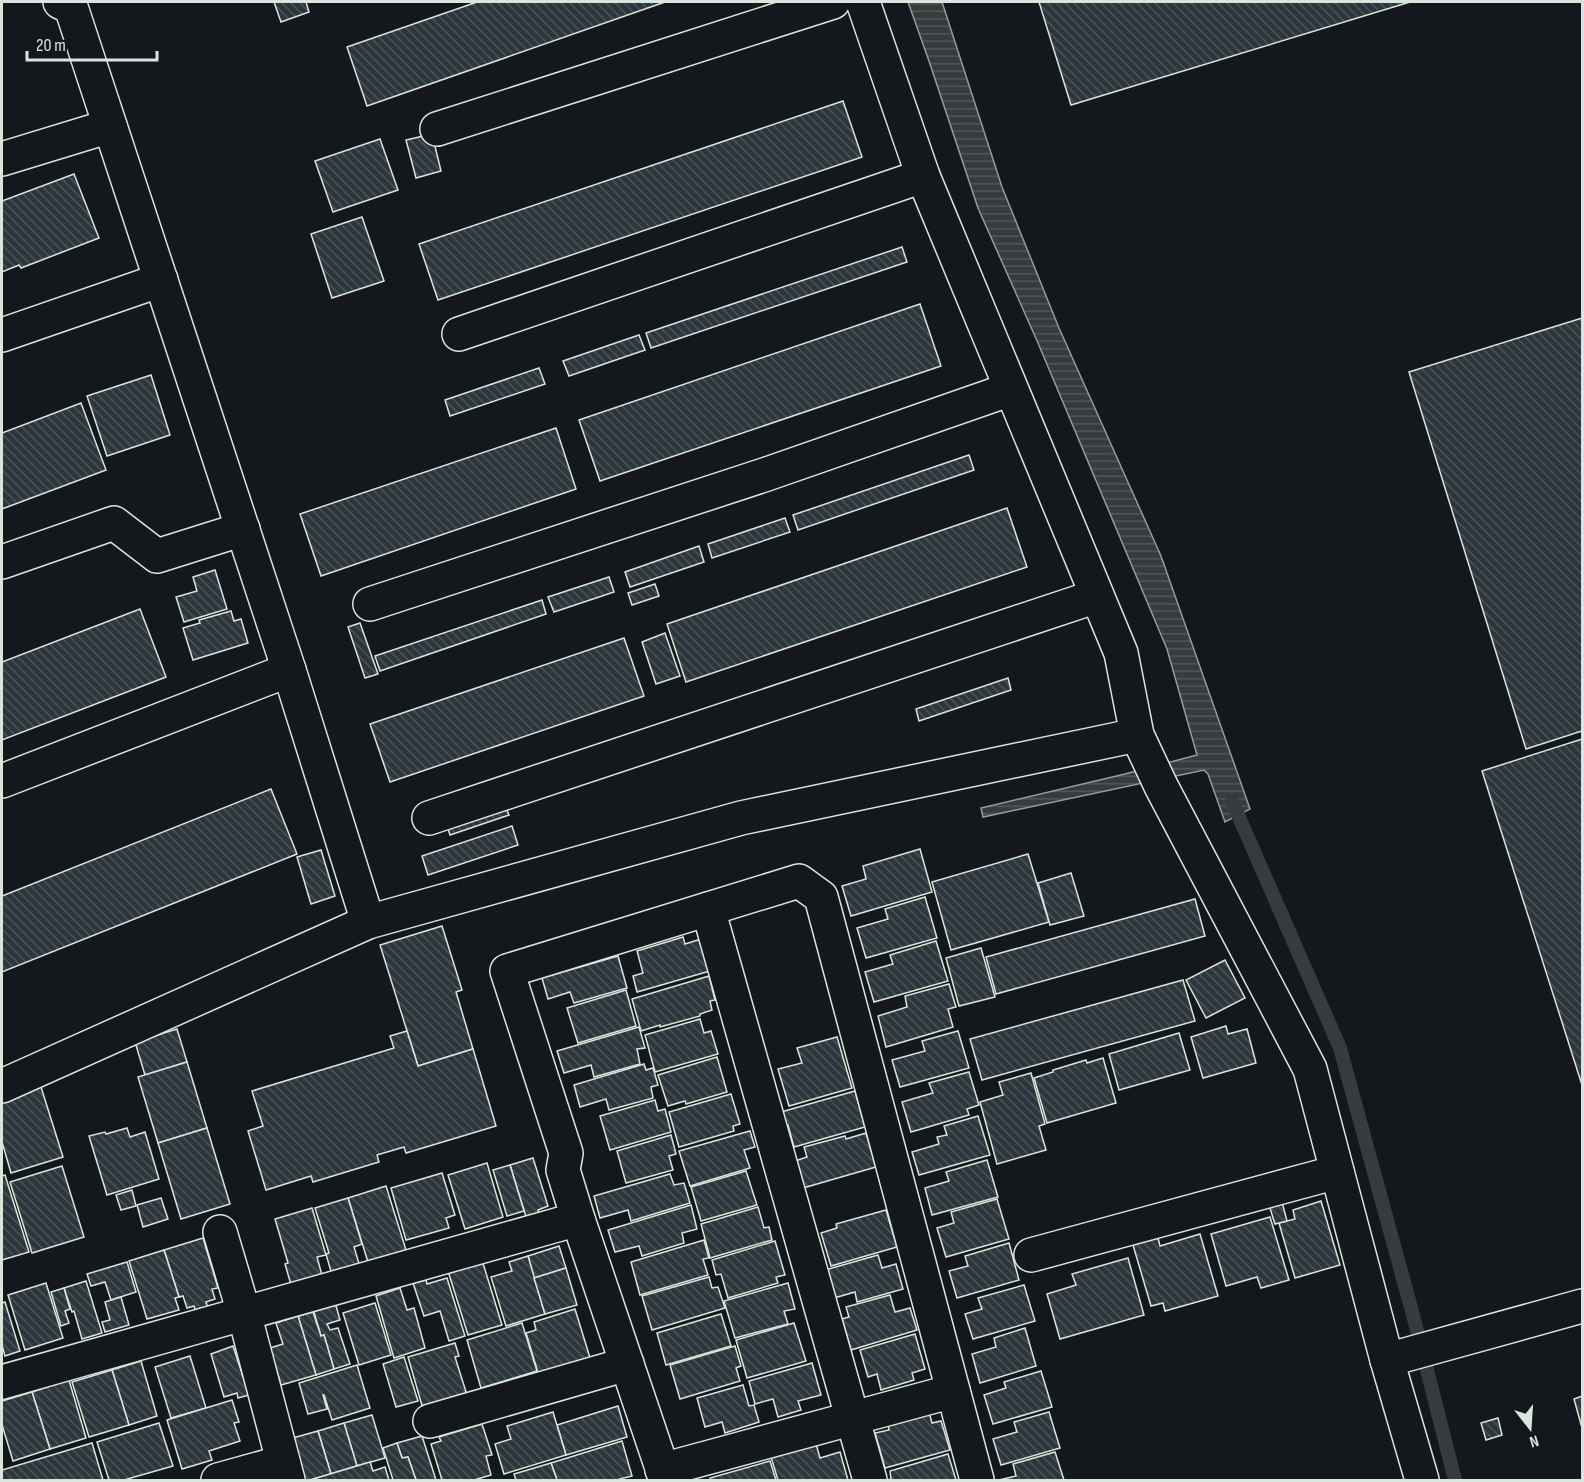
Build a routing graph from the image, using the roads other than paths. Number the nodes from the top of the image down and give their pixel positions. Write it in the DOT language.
graph roads {
  1 [pos="60,2"];
  2 [pos="833,2"];
  3 [pos="863,2"];
  4 [pos="110,126"];
  5 [pos="437,129"];
  6 [pos="2,159"];
  7 [pos="923,176"];
  8 [pos="161,280"];
  9 [pos="459,334"];
  10 [pos="2,335"];
  11 [pos="1011,389"];
  12 [pos="243,530"];
  13 [pos="2,562"];
  14 [pos="1097,597"];
  15 [pos="370,604"];
  16 [pos="289,670"];
  17 [pos="1149,761"];
  18 [pos="2,781"];
  19 [pos="429,818"];
  20 [pos="708,909"];
  21 [pos="368,922"];
  22 [pos="2,1086"];
  23 [pos="1337,1172"];
  24 [pos="578,1219"];
  25 [pos="220,1232"];
  26 [pos="1031,1255"];
  27 [pos="1582,1306"];
  28 [pos="244,1313"];
  29 [pos="1397,1358"];
  30 [pos="627,1364"];
  31 [pos="2,1382"];
  32 [pos="953,1391"];
  33 [pos="852,1418"];
  34 [pos="430,1421"];
  35 [pos="285,1471"];
  36 [pos="664,1475"];
  37 [pos="218,1480"];
  38 [pos="870,1480"];
  39 [pos="977,1480"];
  40 [pos="1422,1480"];
  1 -- 4 [label="street"];
  2 -- 5 [label="street"];
  3 -- 7 [label="street"];
  4 -- 6 [label="street"];
  4 -- 8 [label="street"];
  7 -- 9 [label="street"];
  7 -- 11 [label="street"];
  8 -- 10 [label="street"];
  8 -- 12 [label="street"];
  11 -- 14 [label="street"];
  11 -- 15 [label="street"];
  12 -- 13 [label="street"];
  12 -- 16 [label="street"];
  14 -- 17 [label="street"];
  14 -- 19 [label="street"];
  16 -- 18 [label="street"];
  16 -- 21 [label="street"];
  17 -- 21 [label="street"];
  17 -- 23 [label="street"];
  20 -- 24 [label="street"];
  20 -- 32 [label="street"];
  20 -- 33 [label="street"];
  21 -- 22 [label="street"];
  23 -- 26 [label="street"];
  23 -- 29 [label="street"];
  24 -- 28 [label="street"];
  24 -- 30 [label="street"];
  25 -- 28 [label="street"];
  27 -- 29 [label="street"];
  28 -- 31 [label="street"];
  28 -- 35 [label="street"];
  29 -- 40 [label="street"];
  30 -- 34 [label="street"];
  30 -- 36 [label="street"];
  32 -- 33 [label="street"];
  32 -- 39 [label="street"];
  33 -- 36 [label="street"];
  33 -- 38 [label="street"];
  35 -- 37 [label="street"];
}
